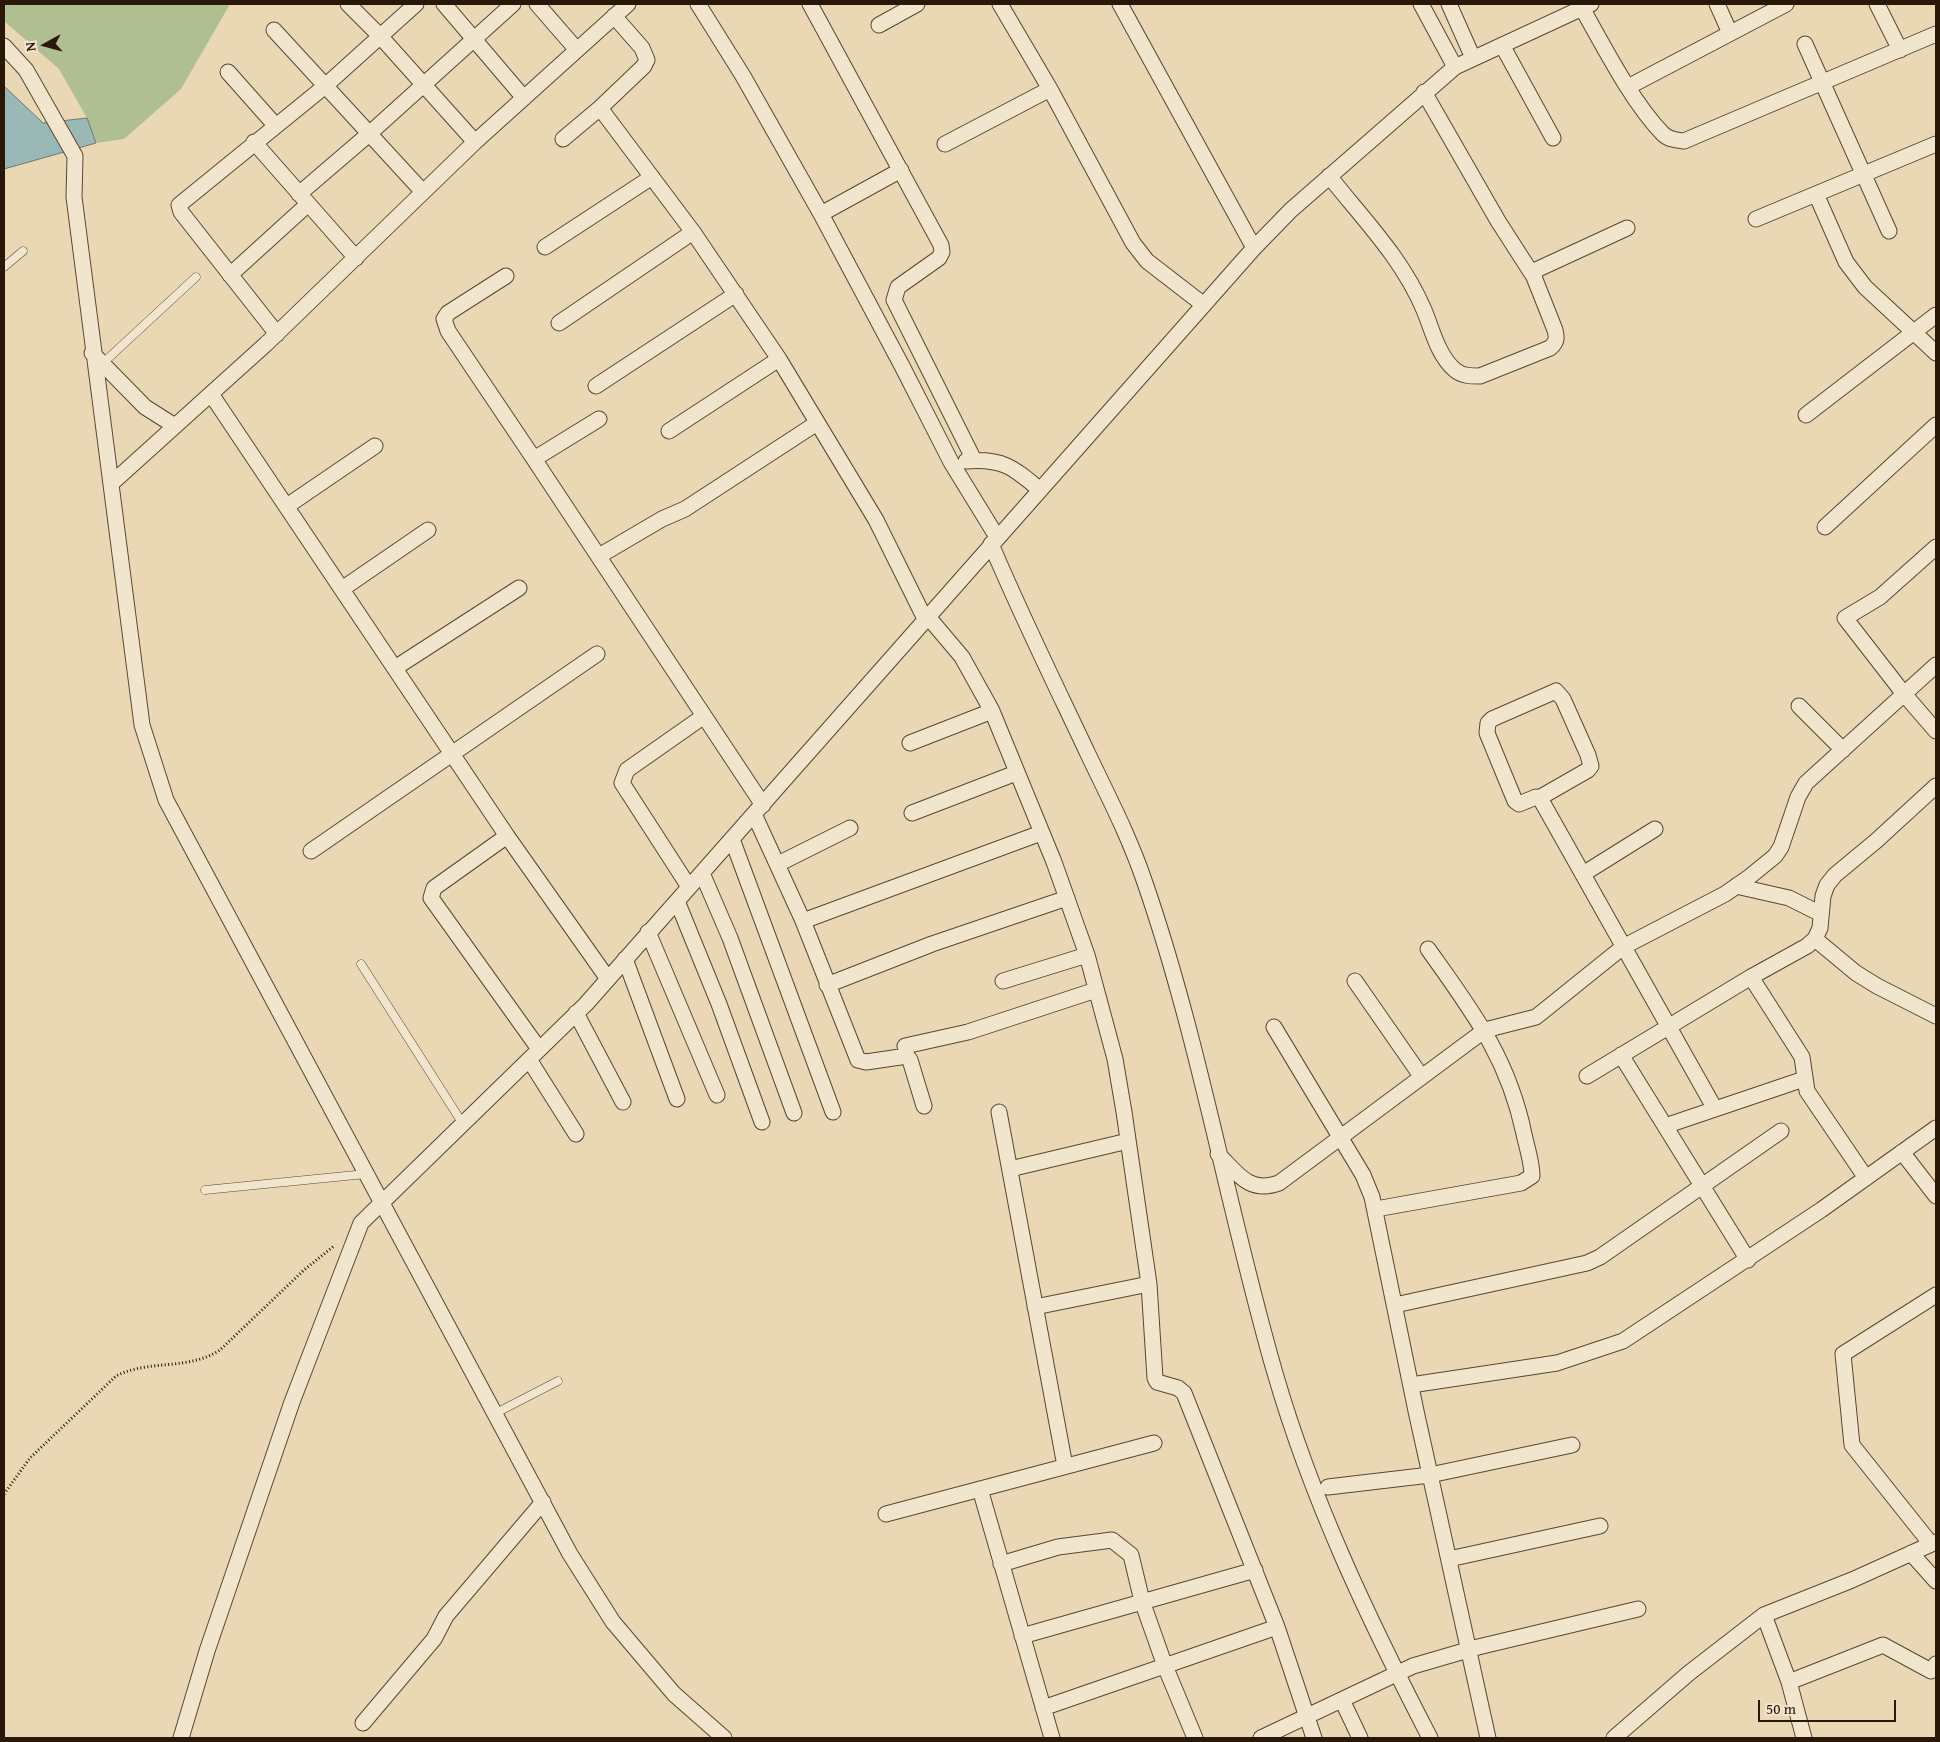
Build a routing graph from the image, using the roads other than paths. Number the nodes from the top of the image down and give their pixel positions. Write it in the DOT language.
graph roads {
  1 [pos="348,4"];
  2 [pos="416,4"];
  3 [pos="444,4"];
  4 [pos="513,4"];
  5 [pos="537,4"];
  6 [pos="628,4"];
  7 [pos="698,4"];
  8 [pos="810,4"];
  9 [pos="917,4"];
  10 [pos="1000,4"];
  11 [pos="1120,4"];
  12 [pos="1421,4"];
  13 [pos="1450,4"];
  14 [pos="1717,4"];
  15 [pos="1786,4"];
  16 [pos="1877,4"];
  17 [pos="1587,6"];
  18 [pos="614,16"];
  19 [pos="879,25"];
  20 [pos="274,30"];
  21 [pos="1730,33"];
  22 [pos="1936,34"];
  23 [pos="380,36"];
  24 [pos="474,39"];
  25 [pos="1805,44"];
  26 [pos="1502,45"];
  27 [pos="4,46"];
  28 [pos="577,50"];
  29 [pos="1900,50"];
  30 [pos="1473,58"];
  31 [pos="1455,67"];
  32 [pos="228,72"];
  33 [pos="424,84"];
  34 [pos="1822,84"];
  35 [pos="324,87"];
  36 [pos="1628,87"];
  37 [pos="1050,89"];
  38 [pos="1424,92"];
  39 [pos="524,98"];
  40 [pos="600,108"];
  41 [pos="275,125"];
  42 [pos="369,134"];
  43 [pos="1553,138"];
  44 [pos="563,140"];
  45 [pos="254,142"];
  46 [pos="476,142"];
  47 [pos="946,144"];
  48 [pos="1936,144"];
  49 [pos="901,170"];
  50 [pos="1863,175"];
  51 [pos="1330,176"];
  52 [pos="652,177"];
  53 [pos="423,192"];
  54 [pos="1816,194"];
  55 [pos="303,199"];
  56 [pos="820,214"];
  57 [pos="1756,219"];
  58 [pos="1628,228"];
  59 [pos="1889,231"];
  60 [pos="693,232"];
  61 [pos="545,247"];
  62 [pos="1254,248"];
  63 [pos="23,252"];
  64 [pos="356,258"];
  65 [pos="4,267"];
  66 [pos="230,275"];
  67 [pos="506,276"];
  68 [pos="196,277"];
  69 [pos="1534,277"];
  70 [pos="736,294"];
  71 [pos="1204,304"];
  72 [pos="1936,314"];
  73 [pos="559,323"];
  74 [pos="1915,333"];
  75 [pos="277,334"];
  76 [pos="1936,353"];
  77 [pos="98,358"];
  78 [pos="779,359"];
  79 [pos="596,386"];
  80 [pos="211,394"];
  81 [pos="1806,415"];
  82 [pos="600,419"];
  83 [pos="817,423"];
  84 [pos="1936,425"];
  85 [pos="176,426"];
  86 [pos="669,432"];
  87 [pos="375,446"];
  88 [pos="534,458"];
  89 [pos="974,460"];
  90 [pos="950,462"];
  91 [pos="112,483"];
  92 [pos="1040,490"];
  93 [pos="287,506"];
  94 [pos="1826,527"];
  95 [pos="428,530"];
  96 [pos="994,541"];
  97 [pos="1936,547"];
  98 [pos="599,556"];
  99 [pos="520,588"];
  100 [pos="342,589"];
  101 [pos="928,619"];
  102 [pos="597,654"];
  103 [pos="1936,665"];
  104 [pos="395,668"];
  105 [pos="1904,694"];
  106 [pos="1800,706"];
  107 [pos="992,711"];
  108 [pos="704,716"];
  109 [pos="1936,731"];
  110 [pos="910,743"];
  111 [pos="1843,750"];
  112 [pos="452,753"];
  113 [pos="1016,773"];
  114 [pos="1936,786"];
  115 [pos="1539,798"];
  116 [pos="758,810"];
  117 [pos="912,813"];
  118 [pos="850,828"];
  119 [pos="1655,830"];
  120 [pos="1041,833"];
  121 [pos="507,836"];
  122 [pos="732,840"];
  123 [pos="311,851"];
  124 [pos="778,864"];
  125 [pos="702,873"];
  126 [pos="1584,874"];
  127 [pos="1736,886"];
  128 [pos="689,887"];
  129 [pos="1067,898"];
  130 [pos="677,902"];
  131 [pos="1821,914"];
  132 [pos="803,920"];
  133 [pos="648,932"];
  134 [pos="1816,939"];
  135 [pos="1428,948"];
  136 [pos="1623,948"];
  137 [pos="1087,955"];
  138 [pos="625,959"];
  139 [pos="361,964"];
  140 [pos="1751,977"];
  141 [pos="608,979"];
  142 [pos="1003,981"];
  143 [pos="1354,981"];
  144 [pos="827,984"];
  145 [pos="1096,990"];
  146 [pos="576,1013"];
  147 [pos="1936,1016"];
  148 [pos="1274,1027"];
  149 [pos="1667,1027"];
  150 [pos="1485,1030"];
  151 [pos="905,1046"];
  152 [pos="534,1055"];
  153 [pos="1621,1055"];
  154 [pos="1421,1076"];
  155 [pos="1587,1076"];
  156 [pos="1804,1079"];
  157 [pos="717,1095"];
  158 [pos="677,1099"];
  159 [pos="623,1102"];
  160 [pos="924,1106"];
  161 [pos="1715,1109"];
  162 [pos="833,1112"];
  163 [pos="999,1112"];
  164 [pos="794,1113"];
  165 [pos="762,1122"];
  166 [pos="463,1124"];
  167 [pos="1665,1126"];
  168 [pos="1936,1128"];
  169 [pos="1781,1131"];
  170 [pos="576,1134"];
  171 [pos="1341,1138"];
  172 [pos="1128,1141"];
  173 [pos="1902,1152"];
  174 [pos="1218,1154"];
  175 [pos="1010,1169"];
  176 [pos="366,1174"];
  177 [pos="1866,1178"];
  178 [pos="1703,1186"];
  179 [pos="205,1190"];
  180 [pos="1936,1196"];
  181 [pos="382,1204"];
  182 [pos="1376,1209"];
  183 [pos="1748,1260"];
  184 [pos="1149,1284"];
  185 [pos="1936,1295"];
  186 [pos="1395,1305"];
  187 [pos="1035,1307"];
  188 [pos="558,1381"];
  189 [pos="1411,1385"];
  190 [pos="496,1413"];
  191 [pos="1154,1443"];
  192 [pos="1572,1445"];
  193 [pos="1065,1466"];
  194 [pos="1430,1474"];
  195 [pos="1328,1487"];
  196 [pos="980,1489"];
  197 [pos="543,1502"];
  198 [pos="886,1514"];
  199 [pos="1600,1526"];
  200 [pos="1933,1543"];
  201 [pos="1910,1554"];
  202 [pos="1449,1559"];
  203 [pos="1001,1564"];
  204 [pos="1255,1570"];
  205 [pos="1936,1581"];
  206 [pos="1142,1601"];
  207 [pos="1638,1609"];
  208 [pos="1764,1615"];
  209 [pos="1277,1627"];
  210 [pos="1022,1636"];
  211 [pos="1469,1650"];
  212 [pos="1936,1664"];
  213 [pos="1165,1666"];
  214 [pos="1396,1673"];
  215 [pos="1789,1682"];
  216 [pos="1342,1700"];
  217 [pos="1043,1708"];
  218 [pos="1307,1718"];
  219 [pos="364,1722"];
  220 [pos="181,1738"];
  221 [pos="724,1738"];
  222 [pos="1052,1738"];
  223 [pos="1195,1738"];
  224 [pos="1261,1738"];
  225 [pos="1314,1738"];
  226 [pos="1360,1738"];
  227 [pos="1430,1738"];
  228 [pos="1488,1738"];
  229 [pos="1614,1738"];
  230 [pos="1804,1738"];
  1 -- 23 [label="street"];
  2 -- 23 [label="street"];
  3 -- 24 [label="street"];
  4 -- 24 [label="street"];
  5 -- 28 [label="street"];
  6 -- 18 [label="street"];
  7 -- 56 [label="street"];
  8 -- 49 [label="street"];
  9 -- 19 [label="street"];
  10 -- 37 [label="street"];
  11 -- 62 [label="street"];
  12 -- 31 [label="street"];
  13 -- 30 [label="street"];
  14 -- 21 [label="street"];
  15 -- 21 [label="street"];
  16 -- 29 [label="street"];
  17 -- 26 [label="street"];
  17 -- 36 [label="street"];
  18 -- 28 [label="street"];
  18 -- 40 [label="street"];
  20 -- 35 [label="street"];
  21 -- 36 [label="street"];
  22 -- 29 [label="street"];
  23 -- 33 [label="street"];
  23 -- 35 [label="street"];
  24 -- 33 [label="street"];
  24 -- 39 [label="street"];
  25 -- 34 [label="street"];
  26 -- 30 [label="street"];
  26 -- 43 [label="street"];
  27 -- 77 [label="street"];
  28 -- 39 [label="street"];
  29 -- 34 [label="street"];
  30 -- 31 [label="street"];
  31 -- 38 [label="street"];
  32 -- 41 [label="street"];
  33 -- 42 [label="street"];
  33 -- 46 [label="street"];
  34 -- 36 [label="street"];
  34 -- 50 [label="street"];
  35 -- 41 [label="street"];
  35 -- 42 [label="street"];
  37 -- 47 [label="street"];
  37 -- 71 [label="street"];
  38 -- 51 [label="street"];
  38 -- 69 [label="street"];
  39 -- 46 [label="street"];
  40 -- 44 [label="street"];
  40 -- 52 [label="street"];
  41 -- 45 [label="street"];
  42 -- 53 [label="street"];
  42 -- 55 [label="street"];
  45 -- 55 [label="street"];
  45 -- 66 [label="street"];
  46 -- 53 [label="street"];
  48 -- 50 [label="street"];
  49 -- 56 [label="street"];
  49 -- 89 [label="street"];
  50 -- 54 [label="street"];
  50 -- 59 [label="street"];
  51 -- 62 [label="street"];
  51 -- 69 [label="street"];
  52 -- 60 [label="street"];
  52 -- 61 [label="street"];
  53 -- 64 [label="street"];
  54 -- 57 [label="street"];
  54 -- 74 [label="street"];
  55 -- 64 [label="street"];
  55 -- 66 [label="street"];
  56 -- 90 [label="street"];
  58 -- 69 [label="street"];
  60 -- 70 [label="street"];
  60 -- 73 [label="street"];
  62 -- 71 [label="street"];
  63 -- 65 [label="lane"];
  64 -- 75 [label="street"];
  66 -- 75 [label="street"];
  67 -- 88 [label="street"];
  68 -- 77 [label="lane"];
  70 -- 78 [label="street"];
  70 -- 79 [label="street"];
  71 -- 92 [label="street"];
  72 -- 74 [label="street"];
  74 -- 76 [label="street"];
  74 -- 81 [label="street"];
  75 -- 80 [label="street"];
  77 -- 85 [label="street"];
  77 -- 91 [label="street"];
  78 -- 83 [label="street"];
  78 -- 86 [label="street"];
  80 -- 85 [label="street"];
  80 -- 93 [label="street"];
  82 -- 88 [label="street"];
  83 -- 98 [label="street"];
  83 -- 101 [label="street"];
  84 -- 94 [label="street"];
  85 -- 91 [label="street"];
  87 -- 93 [label="street"];
  88 -- 98 [label="street"];
  89 -- 90 [label="street"];
  89 -- 92 [label="street"];
  90 -- 96 [label="street"];
  91 -- 176 [label="street"];
  92 -- 96 [label="street"];
  93 -- 100 [label="street"];
  95 -- 100 [label="street"];
  96 -- 101 [label="street"];
  96 -- 174 [label="street"];
  97 -- 105 [label="street"];
  98 -- 108 [label="street"];
  99 -- 104 [label="street"];
  100 -- 104 [label="street"];
  101 -- 107 [label="street"];
  101 -- 116 [label="street"];
  102 -- 112 [label="street"];
  103 -- 105 [label="street"];
  104 -- 112 [label="street"];
  105 -- 109 [label="street"];
  105 -- 111 [label="street"];
  106 -- 111 [label="street"];
  107 -- 110 [label="street"];
  107 -- 113 [label="street"];
  108 -- 116 [label="street"];
  108 -- 128 [label="street"];
  111 -- 127 [label="street"];
  112 -- 121 [label="street"];
  112 -- 123 [label="street"];
  113 -- 117 [label="street"];
  113 -- 120 [label="street"];
  114 -- 131 [label="street"];
  115 -- 115 [label="street"];
  115 -- 126 [label="street"];
  116 -- 122 [label="street"];
  116 -- 124 [label="street"];
  118 -- 124 [label="street"];
  119 -- 126 [label="street"];
  120 -- 129 [label="street"];
  120 -- 132 [label="street"];
  121 -- 141 [label="street"];
  121 -- 152 [label="street"];
  122 -- 125 [label="street"];
  122 -- 162 [label="street"];
  124 -- 132 [label="street"];
  125 -- 128 [label="street"];
  125 -- 164 [label="street"];
  126 -- 136 [label="street"];
  127 -- 131 [label="street"];
  127 -- 136 [label="street"];
  128 -- 130 [label="street"];
  129 -- 137 [label="street"];
  129 -- 144 [label="street"];
  130 -- 133 [label="street"];
  130 -- 165 [label="street"];
  131 -- 134 [label="street"];
  132 -- 144 [label="street"];
  133 -- 138 [label="street"];
  133 -- 157 [label="street"];
  134 -- 140 [label="street"];
  134 -- 147 [label="street"];
  135 -- 150 [label="street"];
  136 -- 149 [label="street"];
  136 -- 150 [label="street"];
  137 -- 142 [label="street"];
  137 -- 145 [label="street"];
  138 -- 141 [label="street"];
  138 -- 158 [label="street"];
  139 -- 166 [label="lane"];
  140 -- 149 [label="street"];
  140 -- 156 [label="street"];
  141 -- 146 [label="street"];
  143 -- 154 [label="street"];
  144 -- 160 [label="street"];
  145 -- 151 [label="street"];
  145 -- 172 [label="street"];
  146 -- 152 [label="street"];
  146 -- 159 [label="street"];
  148 -- 171 [label="street"];
  149 -- 153 [label="street"];
  149 -- 161 [label="street"];
  150 -- 154 [label="street"];
  150 -- 182 [label="street"];
  152 -- 166 [label="street"];
  152 -- 170 [label="street"];
  153 -- 155 [label="street"];
  153 -- 167 [label="street"];
  154 -- 171 [label="street"];
  156 -- 161 [label="street"];
  156 -- 177 [label="street"];
  161 -- 167 [label="street"];
  163 -- 175 [label="street"];
  166 -- 181 [label="street"];
  167 -- 178 [label="street"];
  168 -- 173 [label="street"];
  169 -- 178 [label="street"];
  171 -- 174 [label="street"];
  171 -- 182 [label="street"];
  172 -- 175 [label="street"];
  172 -- 184 [label="street"];
  173 -- 177 [label="street"];
  173 -- 180 [label="street"];
  174 -- 214 [label="street"];
  175 -- 187 [label="street"];
  176 -- 179 [label="lane"];
  176 -- 181 [label="street"];
  177 -- 183 [label="street"];
  178 -- 183 [label="street"];
  178 -- 186 [label="street"];
  181 -- 190 [label="street"];
  181 -- 220 [label="street"];
  182 -- 186 [label="street"];
  183 -- 189 [label="street"];
  184 -- 187 [label="street"];
  184 -- 204 [label="street"];
  185 -- 200 [label="street"];
  186 -- 189 [label="street"];
  187 -- 193 [label="street"];
  188 -- 190 [label="lane"];
  189 -- 194 [label="street"];
  190 -- 197 [label="street"];
  191 -- 193 [label="street"];
  192 -- 194 [label="street"];
  193 -- 196 [label="street"];
  194 -- 195 [label="street"];
  194 -- 202 [label="street"];
  196 -- 198 [label="street"];
  196 -- 203 [label="street"];
  197 -- 219 [label="street"];
  197 -- 221 [label="street"];
  199 -- 202 [label="street"];
  200 -- 201 [label="street"];
  201 -- 205 [label="street"];
  201 -- 208 [label="street"];
  202 -- 211 [label="street"];
  203 -- 206 [label="street"];
  203 -- 210 [label="street"];
  204 -- 206 [label="street"];
  204 -- 209 [label="street"];
  206 -- 210 [label="street"];
  206 -- 213 [label="street"];
  207 -- 211 [label="street"];
  208 -- 215 [label="street"];
  208 -- 229 [label="street"];
  209 -- 213 [label="street"];
  209 -- 218 [label="street"];
  210 -- 217 [label="street"];
  211 -- 214 [label="street"];
  211 -- 228 [label="street"];
  212 -- 215 [label="street"];
  213 -- 217 [label="street"];
  213 -- 223 [label="street"];
  214 -- 216 [label="street"];
  214 -- 227 [label="street"];
  215 -- 230 [label="street"];
  216 -- 218 [label="street"];
  216 -- 226 [label="street"];
  217 -- 222 [label="street"];
  218 -- 224 [label="street"];
  218 -- 225 [label="street"];
}
